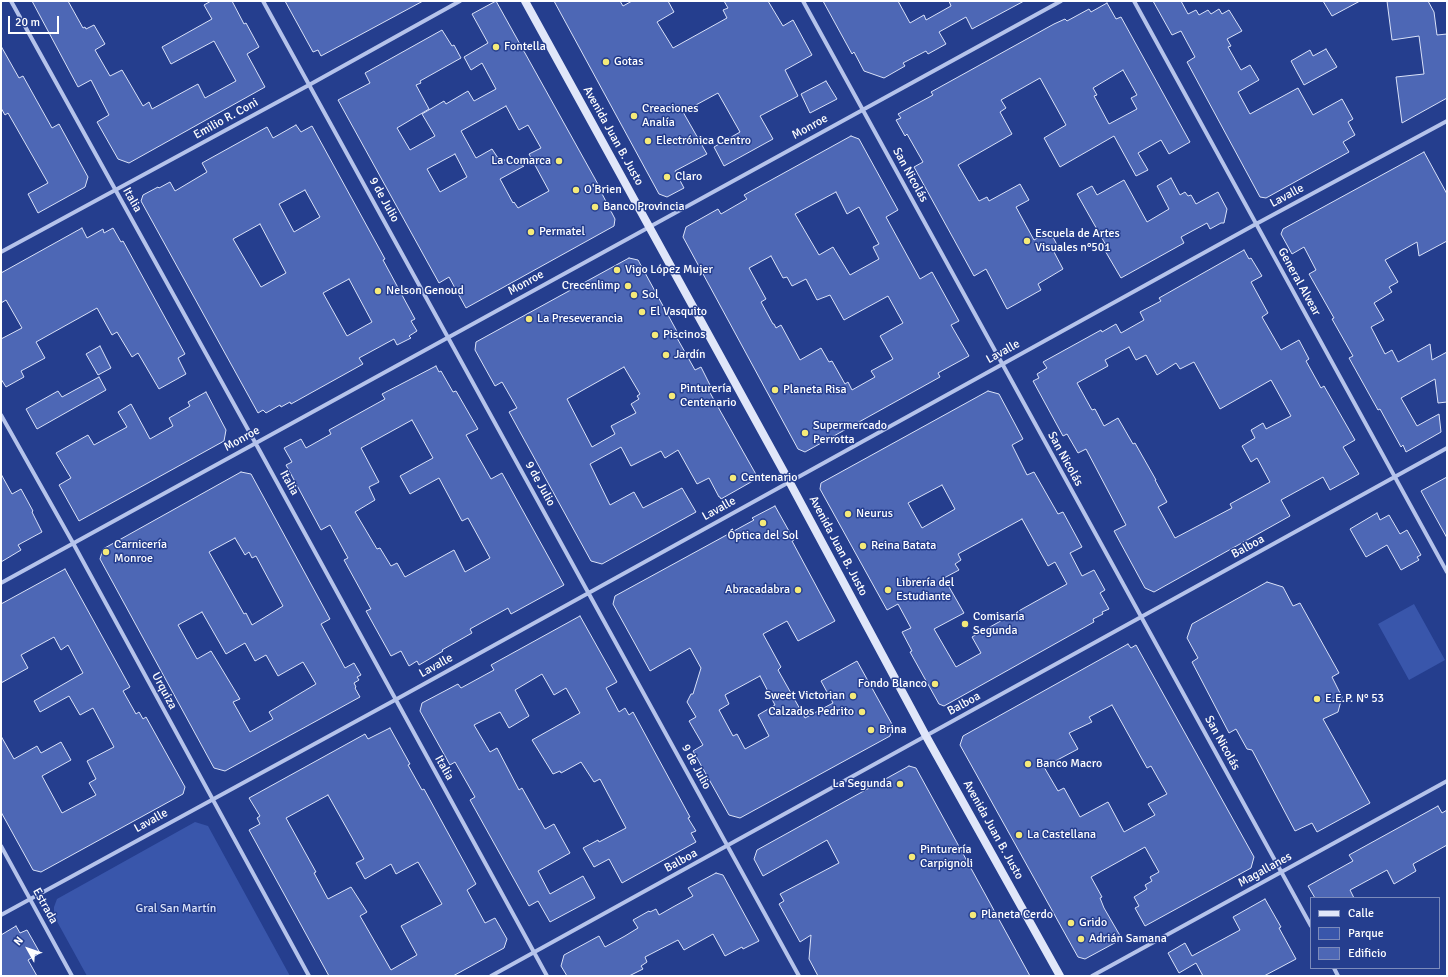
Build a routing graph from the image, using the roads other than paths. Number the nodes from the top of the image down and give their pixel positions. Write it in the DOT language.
graph roads {
  1 [pos="11,1"];
  2 [pos="263,1"];
  3 [pos="460,1"];
  4 [pos="525,1"];
  5 [pos="803,1"];
  6 [pos="1061,1"];
  7 [pos="1134,1"];
  8 [pos="309,85"];
  9 [pos="863,110"];
  10 [pos="1447,121"];
  11 [pos="116,191"];
  12 [pos="1256,224"];
  13 [pos="649,227"];
  14 [pos="1,252"];
  15 [pos="448,337"];
  16 [pos="1002,364"];
  17 [pos="1,415"];
  18 [pos="256,444"];
  19 [pos="1447,448"];
  20 [pos="1395,477"];
  21 [pos="789,481"];
  22 [pos="72,543"];
  23 [pos="1447,572"];
  24 [pos="1,583"];
  25 [pos="588,593"];
  26 [pos="1141,618"];
  27 [pos="395,700"];
  28 [pos="926,736"];
  29 [pos="1447,781"];
  30 [pos="212,799"];
  31 [pos="1,846"];
  32 [pos="727,846"];
  33 [pos="1281,872"];
  34 [pos="30,899"];
  35 [pos="1,915"];
  36 [pos="1310,924"];
  37 [pos="534,953"];
  38 [pos="72,976"];
  39 [pos="309,976"];
  40 [pos="490,976"];
  41 [pos="547,976"];
  42 [pos="799,976"];
  43 [pos="1060,976"];
  44 [pos="1092,976"];
  1 -- 11 [label="street, Italia"];
  2 -- 8 [label="street, 9 de Julio"];
  3 -- 8 [label="street, Emilio R. Coni"];
  4 -- 13 [label="main road, Avenida Juan B. Justo"];
  5 -- 9 [label="street, San Nicolás"];
  6 -- 9 [label="street, Monroe"];
  7 -- 12 [label="street, General Alvear"];
  8 -- 11 [label="street, Emilio R. Coni"];
  8 -- 15 [label="street, 9 de Julio"];
  9 -- 13 [label="street, Monroe"];
  9 -- 16 [label="street, San Nicolás"];
  10 -- 12 [label="street, Lavalle"];
  11 -- 14 [label="street, Emilio R. Coni"];
  11 -- 18 [label="street, Italia"];
  12 -- 16 [label="street, Lavalle"];
  12 -- 20 [label="street, General Alvear"];
  13 -- 15 [label="street, Monroe"];
  13 -- 21 [label="main road, Avenida Juan B. Justo"];
  15 -- 18 [label="street, Monroe"];
  15 -- 25 [label="street, 9 de Julio"];
  16 -- 21 [label="street, Lavalle"];
  16 -- 26 [label="street, San Nicolás"];
  17 -- 22 [label="street, Urquiza"];
  18 -- 22 [label="street, Monroe"];
  18 -- 27 [label="street, Italia"];
  19 -- 20 [label="street, Balboa"];
  20 -- 23 [label="street, General Alvear"];
  20 -- 26 [label="street, Balboa"];
  21 -- 25 [label="street, Lavalle"];
  21 -- 28 [label="main road, Avenida Juan B. Justo"];
  22 -- 24 [label="street, Monroe"];
  22 -- 30 [label="street, Urquiza"];
  25 -- 27 [label="street, Lavalle"];
  25 -- 32 [label="street, 9 de Julio"];
  26 -- 28 [label="street, Balboa"];
  26 -- 33 [label="street, San Nicolás"];
  27 -- 30 [label="street, Lavalle"];
  27 -- 37 [label="street, Italia"];
  28 -- 32 [label="street, Balboa"];
  28 -- 43 [label="main road, Avenida Juan B. Justo"];
  29 -- 33 [label="street, Magallanes"];
  30 -- 34 [label="street, Lavalle"];
  30 -- 39 [label="street, Urquiza"];
  31 -- 34 [label="street, Estrada"];
  32 -- 37 [label="street, Balboa"];
  32 -- 42 [label="street, 9 de Julio"];
  33 -- 36 [label="street, San Nicolás"];
  33 -- 44 [label="street, Magallanes"];
  34 -- 35 [label="street, Lavalle"];
  34 -- 38 [label="street, Estrada"];
  37 -- 40 [label="street, Balboa"];
  37 -- 41 [label="street, Italia"];
}
